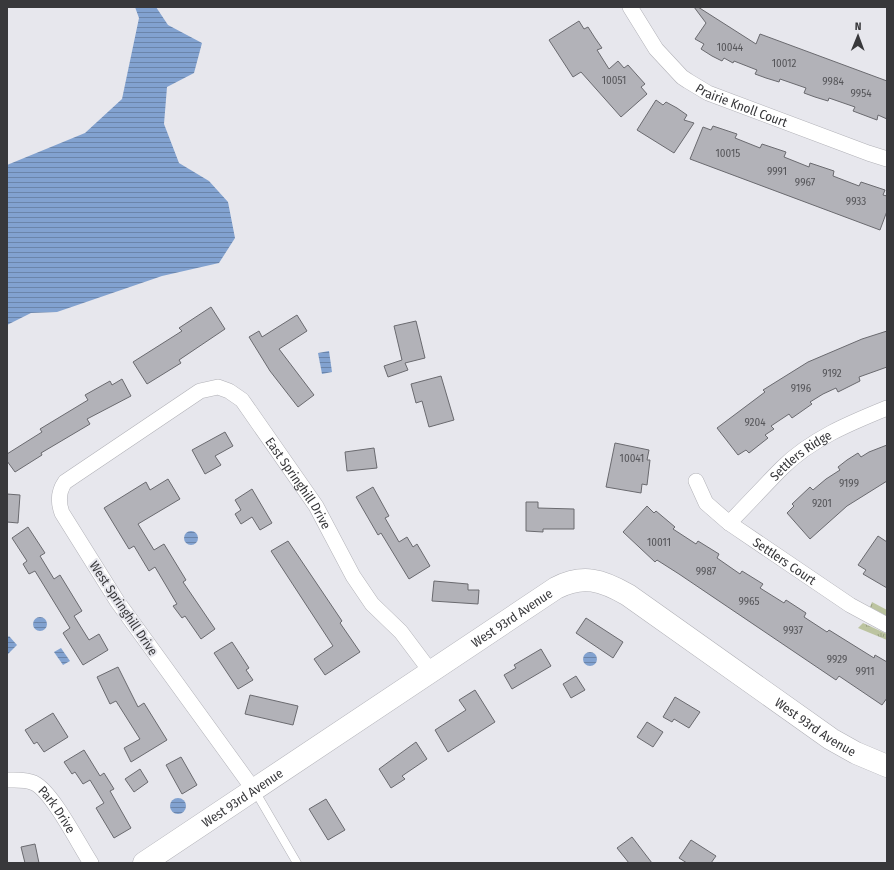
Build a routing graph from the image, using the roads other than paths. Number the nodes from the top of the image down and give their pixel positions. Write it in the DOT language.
graph roads {
  1 [pos="630,7"];
  2 [pos="887,159"];
  3 [pos="887,408"];
  4 [pos="130,439"];
  5 [pos="696,481"];
  6 [pos="729,523"];
  7 [pos="887,625"];
  8 [pos="431,672"];
  9 [pos="887,766"];
  10 [pos="7,780"];
  11 [pos="254,790"];
  12 [pos="91,863"];
  13 [pos="144,863"];
  14 [pos="297,863"];
  1 -- 2 [label="street, Prairie Knoll Court"];
  3 -- 6 [label="street, Settlers Ridge"];
  4 -- 8 [label="street, East Springhill Drive"];
  4 -- 11 [label="street, West Springhill Drive"];
  5 -- 6 [label="street, Settlers Court"];
  6 -- 7 [label="street, Settlers Court"];
  8 -- 9 [label="street, West 93rd Avenue"];
  8 -- 11 [label="street, West 93rd Avenue"];
  10 -- 12 [label="street, Park Drive"];
  11 -- 13 [label="street, West 93rd Avenue"];
  11 -- 14 [label="lane"];
}
